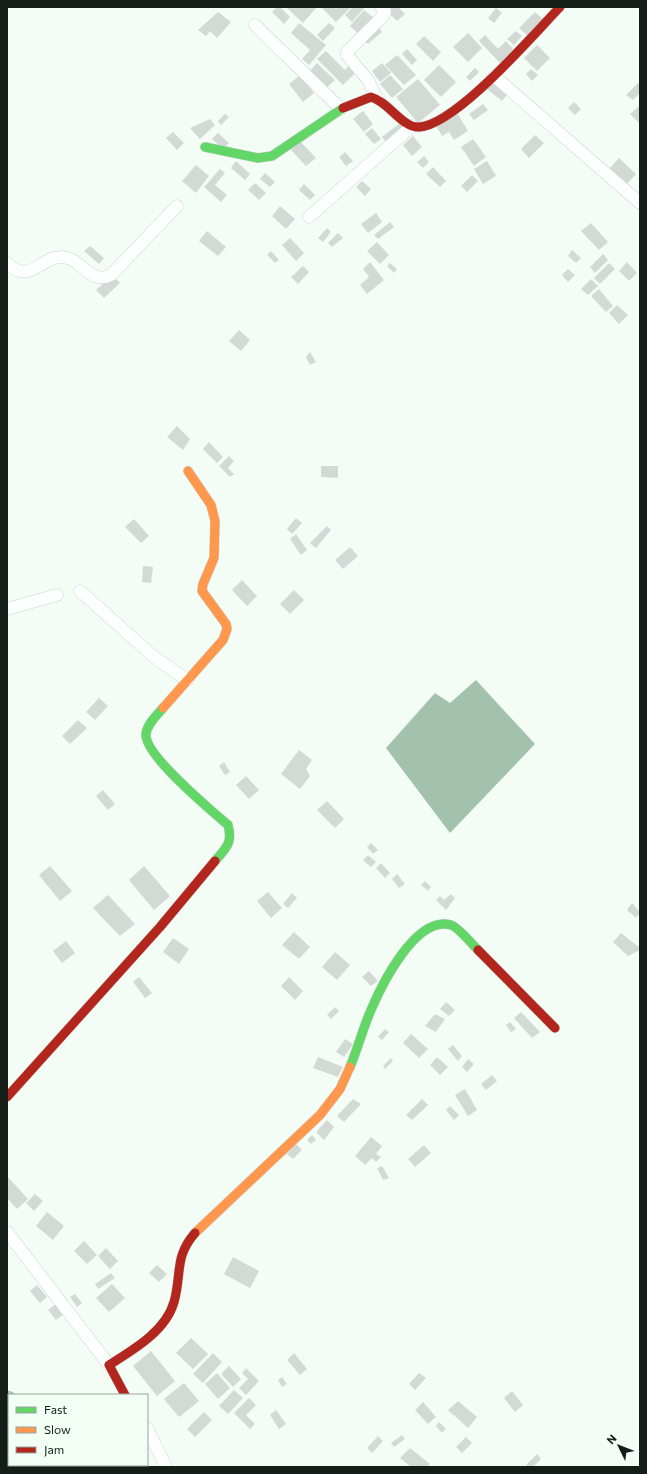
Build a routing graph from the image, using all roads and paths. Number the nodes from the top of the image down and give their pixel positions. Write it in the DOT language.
graph roads {
  1 [pos="381,7"];
  2 [pos="560,7"];
  3 [pos="255,24"];
  4 [pos="494,76"];
  5 [pos="376,97"];
  6 [pos="341,109"];
  7 [pos="412,126"];
  8 [pos="205,148"];
  9 [pos="640,203"];
  10 [pos="177,206"];
  11 [pos="309,217"];
  12 [pos="7,263"];
  13 [pos="188,471"];
  14 [pos="80,591"];
  15 [pos="57,595"];
  16 [pos="7,609"];
  17 [pos="187,680"];
  18 [pos="555,1028"];
  19 [pos="7,1097"];
  20 [pos="7,1232"];
  21 [pos="109,1365"];
  22 [pos="124,1394"];
  23 [pos="148,1430"];
  24 [pos="166,1467"];
  1 -- 5 [label="street"];
  2 -- 4 [label="street"];
  3 -- 6 [label="street"];
  4 -- 7 [label="street"];
  4 -- 9 [label="street"];
  5 -- 6 [label="street"];
  5 -- 7 [label="street"];
  6 -- 8 [label="street"];
  7 -- 11 [label="street"];
  10 -- 12 [label="street"];
  13 -- 17 [label="street"];
  14 -- 17 [label="street"];
  15 -- 16 [label="street"];
  17 -- 19 [label="street"];
  18 -- 21 [label="street"];
  20 -- 21 [label="street"];
  21 -- 22 [label="street"];
  23 -- 24 [label="street"];
}
